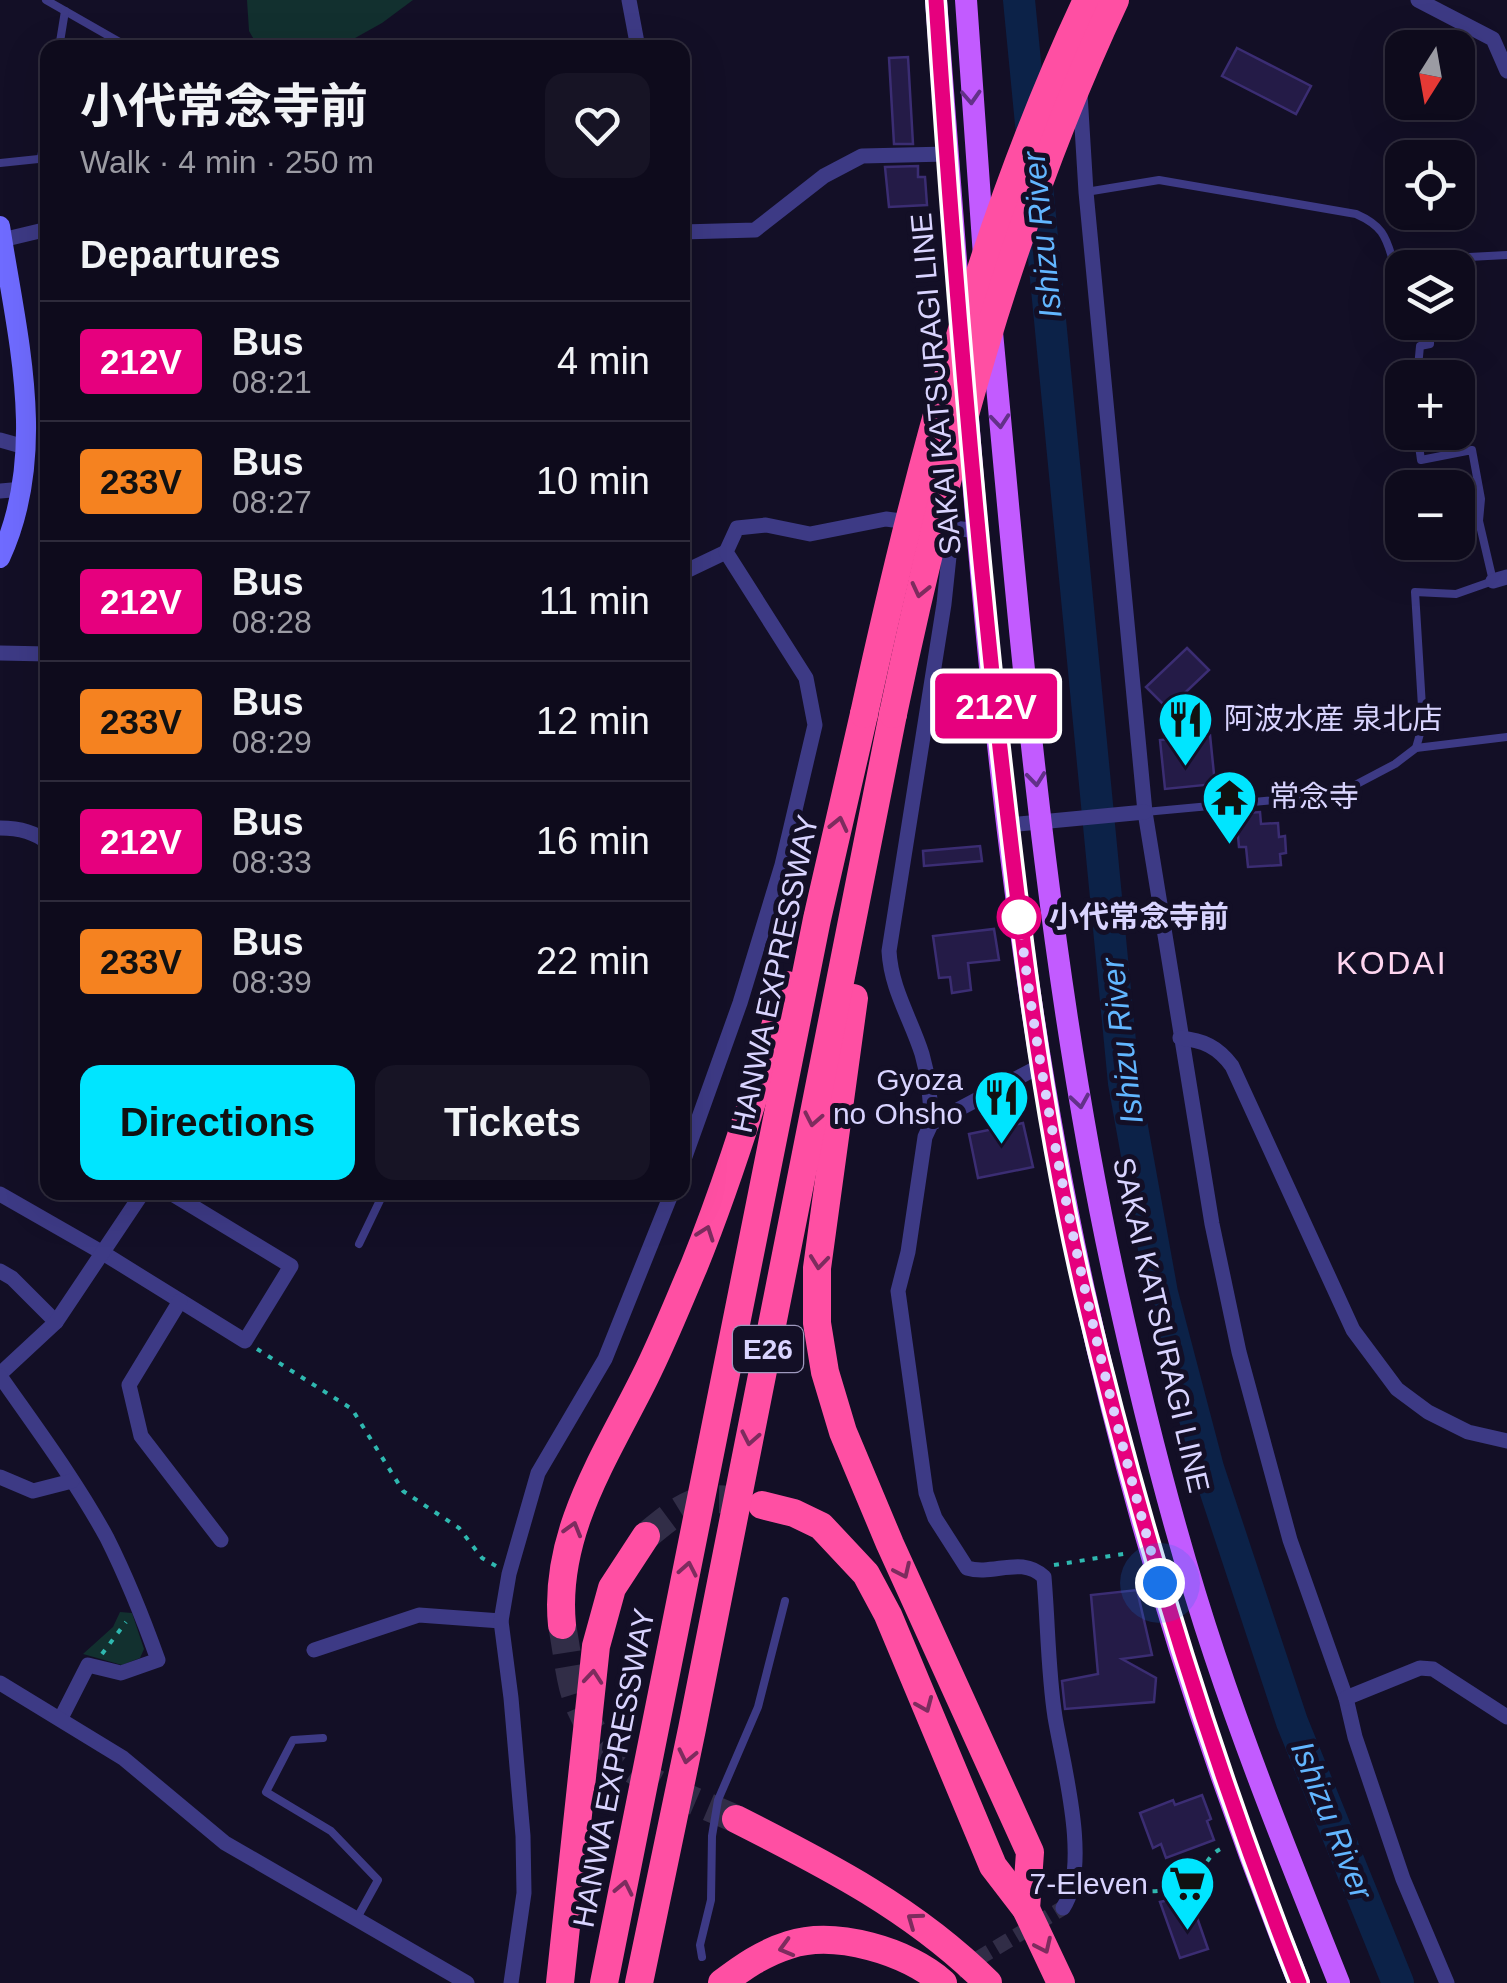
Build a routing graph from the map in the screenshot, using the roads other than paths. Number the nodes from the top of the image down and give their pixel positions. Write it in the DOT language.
graph roads {
  1 [pos="46,0"];
  2 [pos="629,0"];
  3 [pos="936,0"];
  4 [pos="966,0"];
  5 [pos="1074,0"];
  6 [pos="1087,0"];
  7 [pos="1115,0"];
  8 [pos="1418,0"];
  9 [pos="64,11"];
  10 [pos="60,40"];
  11 [pos="116,40"];
  12 [pos="636,40"];
  13 [pos="1507,70"];
  14 [pos="947,154"];
  15 [pos="40,159"];
  16 [pos="0,164"];
  17 [pos="1086,192"];
  18 [pos="40,229"];
  19 [pos="690,232"];
  20 [pos="1,233"];
  21 [pos="1390,250"];
  22 [pos="1507,255"];
  23 [pos="1475,259"];
  24 [pos="1430,340"];
  25 [pos="1419,360"];
  26 [pos="0,440"];
  27 [pos="26,447"];
  28 [pos="1420,450"];
  29 [pos="1472,450"];
  30 [pos="1472,450"];
  31 [pos="23,489"];
  32 [pos="0,491"];
  33 [pos="952,528"];
  34 [pos="977,531"];
  35 [pos="726,552"];
  36 [pos="0,558"];
  37 [pos="690,569"];
  38 [pos="1500,579"];
  39 [pos="0,652"];
  40 [pos="40,654"];
  41 [pos="893,714"];
  42 [pos="1507,737"];
  43 [pos="1416,748"];
  44 [pos="1140,812"];
  45 [pos="1051,822"];
  46 [pos="1008,825"];
  47 [pos="0,828"];
  48 [pos="40,837"];
  49 [pos="817,919"];
  50 [pos="1180,1038"];
  51 [pos="1042,1065"];
  52 [pos="931,1124"];
  53 [pos="690,1141"];
  54 [pos="0,1194"];
  55 [pos="138,1200"];
  56 [pos="181,1200"];
  57 [pos="381,1200"];
  58 [pos="669,1200"];
  59 [pos="359,1244"];
  60 [pos="103,1252"];
  61 [pos="0,1272"];
  62 [pos="180,1301"];
  63 [pos="56,1322"];
  64 [pos="0,1375"];
  65 [pos="1507,1441"];
  66 [pos="0,1477"];
  67 [pos="72,1481"];
  68 [pos="762,1505"];
  69 [pos="646,1536"];
  70 [pos="222,1540"];
  71 [pos="785,1601"];
  72 [pos="501,1621"];
  73 [pos="562,1625"];
  74 [pos="314,1650"];
  75 [pos="0,1684"];
  76 [pos="1346,1698"];
  77 [pos="1507,1717"];
  78 [pos="62,1718"];
  79 [pos="323,1738"];
  80 [pos="736,1819"];
  81 [pos="1063,1908"];
  82 [pos="1026,1909"];
  83 [pos="356,1919"];
  84 [pos="702,1957"];
  85 [pos="457,1981"];
  86 [pos="511,1983"];
  87 [pos="560,1983"];
  88 [pos="604,1983"];
  89 [pos="639,1983"];
  90 [pos="722,1983"];
  91 [pos="943,1983"];
  92 [pos="988,1983"];
  93 [pos="1061,1983"];
  94 [pos="1299,1983"];
  95 [pos="1338,1983"];
  96 [pos="1447,1983"];
  1 -- 9 [label="lane"];
  2 -- 12 [label="street"];
  3 -- 14 [label="main road, SAKAI KATSURAGI LINE"];
  4 -- 45 [label="main road, SAKAI KATSURAGI LINE, one-way"];
  5 -- 17 [label="street"];
  49 -- 6 [label="highway, HANWA EXPRESSWAY / E26, one-way, bridge"];
  7 -- 41 [label="highway, E26, one-way, bridge"];
  8 -- 13 [label="street"];
  9 -- 10 [label="lane"];
  9 -- 11 [label="lane"];
  14 -- 19 [label="street"];
  14 -- 34 [label="main road, SAKAI KATSURAGI LINE"];
  15 -- 16 [label="lane"];
  17 -- 21 [label="lane"];
  17 -- 44 [label="street"];
  18 -- 20 [label="street"];
  20 -- 27 [label="street"];
  22 -- 23 [label="lane"];
  24 -- 25 [label="lane"];
  26 -- 27 [label="street"];
  27 -- 31 [label="street"];
  28 -- 30 [label="lane"];
  29 -- 38 [label="lane"];
  31 -- 32 [label="street"];
  31 -- 36 [label="street"];
  33 -- 34 [label="street"];
  33 -- 35 [label="street"];
  33 -- 52 [label="street"];
  34 -- 46 [label="main road, SAKAI KATSURAGI LINE"];
  35 -- 37 [label="street"];
  35 -- 53 [label="street"];
  38 -- 43 [label="lane"];
  39 -- 40 [label="street"];
  41 -- 82 [label="highway, one-way"];
  41 -- 89 [label="highway, E26, one-way"];
  42 -- 43 [label="lane"];
  43 -- 44 [label="lane"];
  44 -- 45 [label="street"];
  44 -- 50 [label="street"];
  45 -- 46 [label="street"];
  45 -- 95 [label="main road, SAKAI KATSURAGI LINE, one-way"];
  46 -- 51 [label="main road, SAKAI KATSURAGI LINE"];
  47 -- 48 [label="street"];
  73 -- 49 [label="highway, one-way"];
  88 -- 49 [label="highway, HANWA EXPRESSWAY / E26, one-way"];
  50 -- 65 [label="street"];
  50 -- 76 [label="street"];
  51 -- 52 [label="street"];
  51 -- 94 [label="main road, SAKAI KATSURAGI LINE"];
  52 -- 81 [label="street"];
  54 -- 60 [label="street"];
  55 -- 60 [label="street"];
  56 -- 62 [label="street"];
  57 -- 59 [label="lane"];
  58 -- 72 [label="street"];
  60 -- 62 [label="street"];
  60 -- 63 [label="street"];
  61 -- 63 [label="street"];
  62 -- 70 [label="street"];
  63 -- 64 [label="street"];
  64 -- 67 [label="street"];
  66 -- 67 [label="street"];
  67 -- 78 [label="street"];
  68 -- 82 [label="highway, one-way"];
  87 -- 69 [label="highway, one-way"];
  71 -- 84 [label="lane"];
  72 -- 74 [label="street"];
  72 -- 86 [label="street"];
  75 -- 78 [label="street"];
  76 -- 77 [label="street"];
  76 -- 96 [label="street"];
  78 -- 83 [label="street"];
  79 -- 83 [label="lane"];
  92 -- 80 [label="highway, one-way"];
  82 -- 93 [label="highway, one-way"];
  83 -- 85 [label="street"];
  91 -- 90 [label="highway, one-way"];
}
